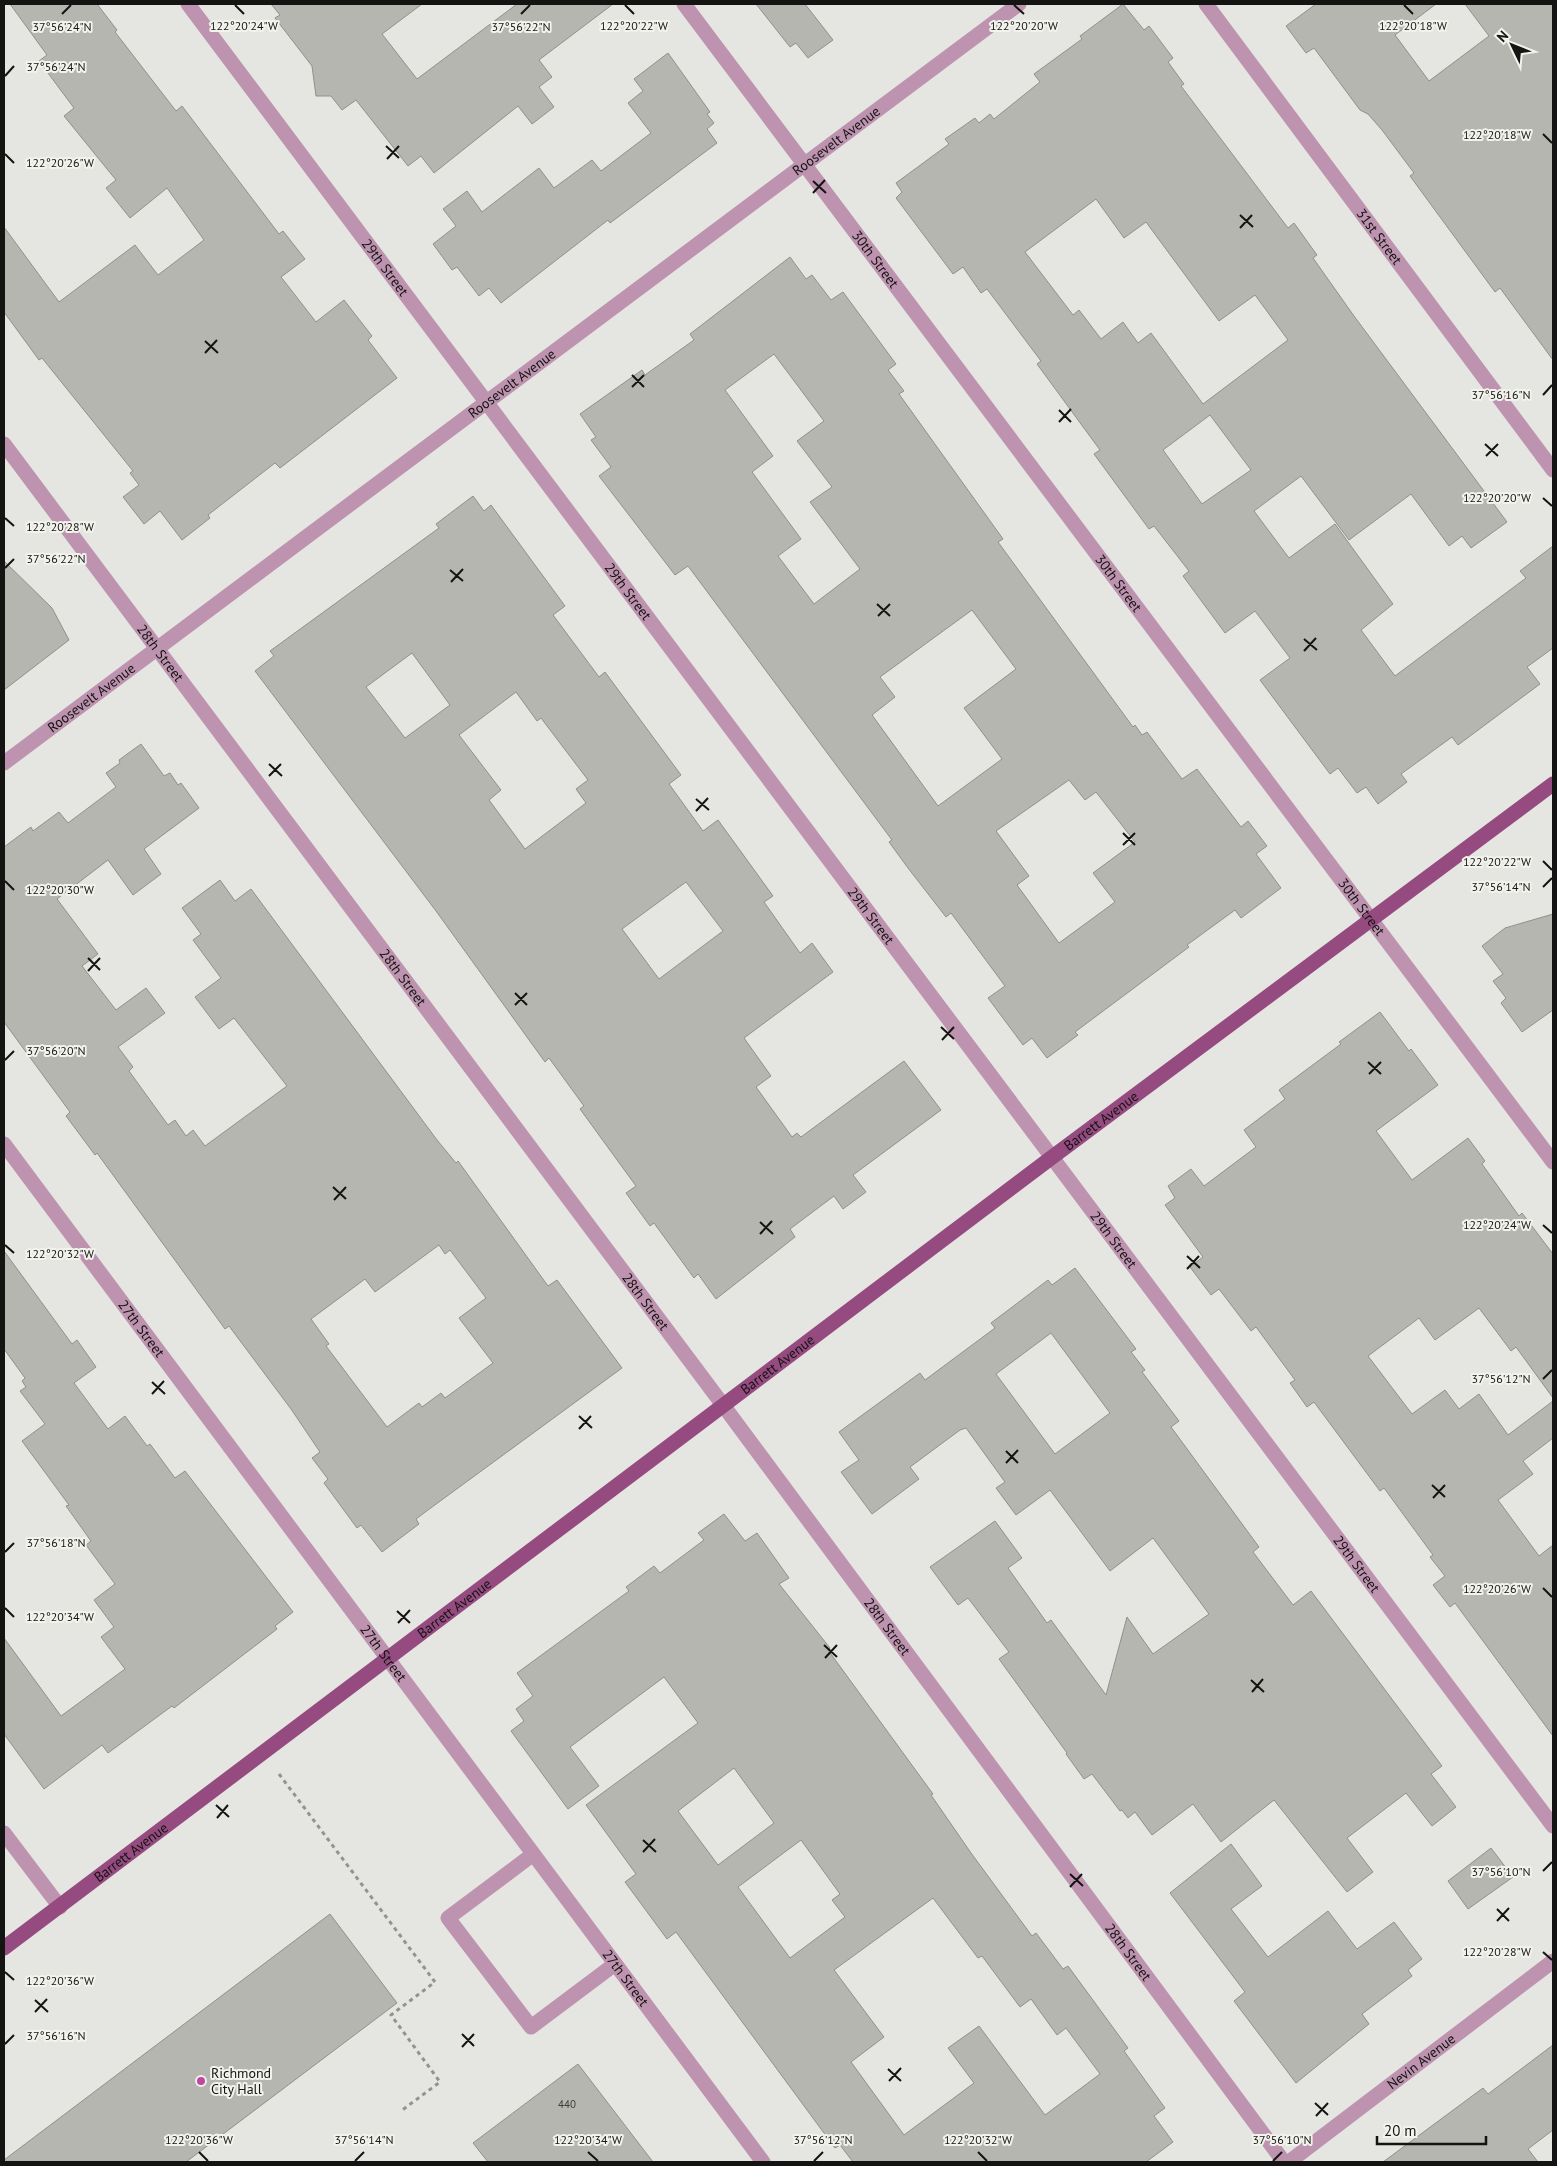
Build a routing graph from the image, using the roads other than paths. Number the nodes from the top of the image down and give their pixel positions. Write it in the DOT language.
graph roads {
  1 [pos="188,4"];
  2 [pos="684,4"];
  3 [pos="1020,4"];
  4 [pos="1206,4"];
  5 [pos="804,165"];
  6 [pos="487,402"];
  7 [pos="4,444"];
  8 [pos="1553,470"];
  9 [pos="157,648"];
  10 [pos="4,762"];
  11 [pos="1553,784"];
  12 [pos="1372,919"];
  13 [pos="4,1144"];
  14 [pos="1051,1158"];
  15 [pos="1553,1162"];
  16 [pos="723,1405"];
  17 [pos="386,1660"];
  18 [pos="1553,1826"];
  19 [pos="4,1833"];
  20 [pos="532,1855"];
  21 [pos="60,1907"];
  22 [pos="4,1948"];
  23 [pos="1553,1961"];
  24 [pos="615,1964"];
  25 [pos="763,2162"];
  26 [pos="1284,2162"];
  27 [pos="1289,2162"];
  1 -- 6 [label="street, 29th Street"];
  2 -- 5 [label="street, 30th Street"];
  3 -- 5 [label="street, Roosevelt Avenue"];
  4 -- 8 [label="street, 31st Street"];
  5 -- 6 [label="street, Roosevelt Avenue"];
  5 -- 12 [label="street, 30th Street"];
  6 -- 9 [label="street, Roosevelt Avenue"];
  6 -- 14 [label="street, 29th Street"];
  7 -- 9 [label="street, 28th Street"];
  9 -- 10 [label="street, Roosevelt Avenue"];
  9 -- 16 [label="street, 28th Street"];
  11 -- 12 [label="main road, Barrett Avenue"];
  12 -- 14 [label="main road, Barrett Avenue"];
  12 -- 15 [label="street, 30th Street"];
  13 -- 17 [label="street, 27th Street"];
  14 -- 16 [label="main road, Barrett Avenue"];
  14 -- 18 [label="street, 29th Street"];
  16 -- 17 [label="main road, Barrett Avenue"];
  16 -- 26 [label="street, 28th Street"];
  17 -- 20 [label="street, 27th Street"];
  17 -- 21 [label="main road, Barrett Avenue"];
  19 -- 21 [label="street"];
  20 -- 24 [label="street, 27th Street"];
  20 -- 24 [label="street"];
  21 -- 22 [label="main road, Barrett Avenue"];
  23 -- 27 [label="street, Nevin Avenue"];
  24 -- 25 [label="street, 27th Street"];
}
